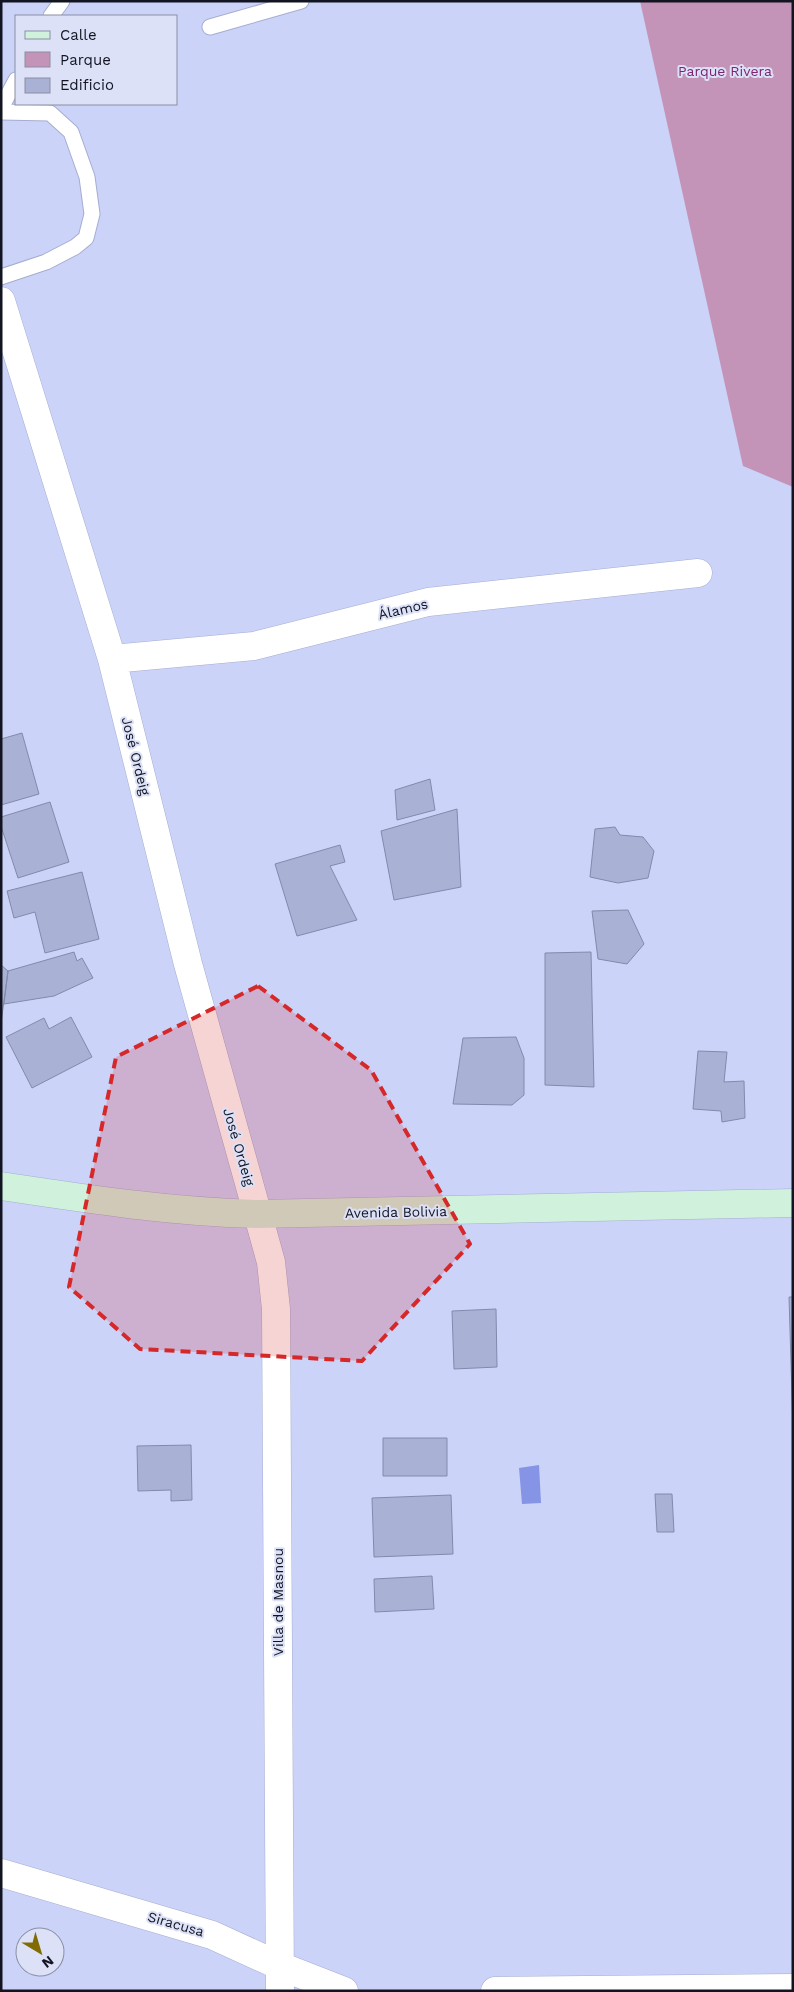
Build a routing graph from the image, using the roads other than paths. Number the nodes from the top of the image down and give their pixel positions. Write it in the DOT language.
graph roads {
  1 [pos="62,1"];
  2 [pos="301,1"];
  3 [pos="52,15"];
  4 [pos="210,27"];
  5 [pos="15,82"];
  6 [pos="1,108"];
  7 [pos="1,112"];
  8 [pos="1,277"];
  9 [pos="1,300"];
  10 [pos="698,573"];
  11 [pos="112,659"];
  12 [pos="1,1186"];
  13 [pos="793,1203"];
  14 [pos="258,1214"];
  15 [pos="1,1873"];
  16 [pos="280,1978"];
  17 [pos="793,1988"];
  18 [pos="344,1991"];
  19 [pos="495,1991"];
  1 -- 3 [label="lane"];
  2 -- 4 [label="lane"];
  5 -- 6 [label="lane"];
  7 -- 8 [label="lane"];
  9 -- 11 [label="street, José Ordeig"];
  10 -- 11 [label="street, Álamos"];
  11 -- 14 [label="street, José Ordeig"];
  12 -- 14 [label="street, Avenida Bolivia"];
  13 -- 14 [label="street, Avenida Bolivia"];
  14 -- 16 [label="street, Villa de Masnou"];
  15 -- 16 [label="street, Siracusa"];
  16 -- 18 [label="street, Siracusa"];
  17 -- 19 [label="street"];
}
